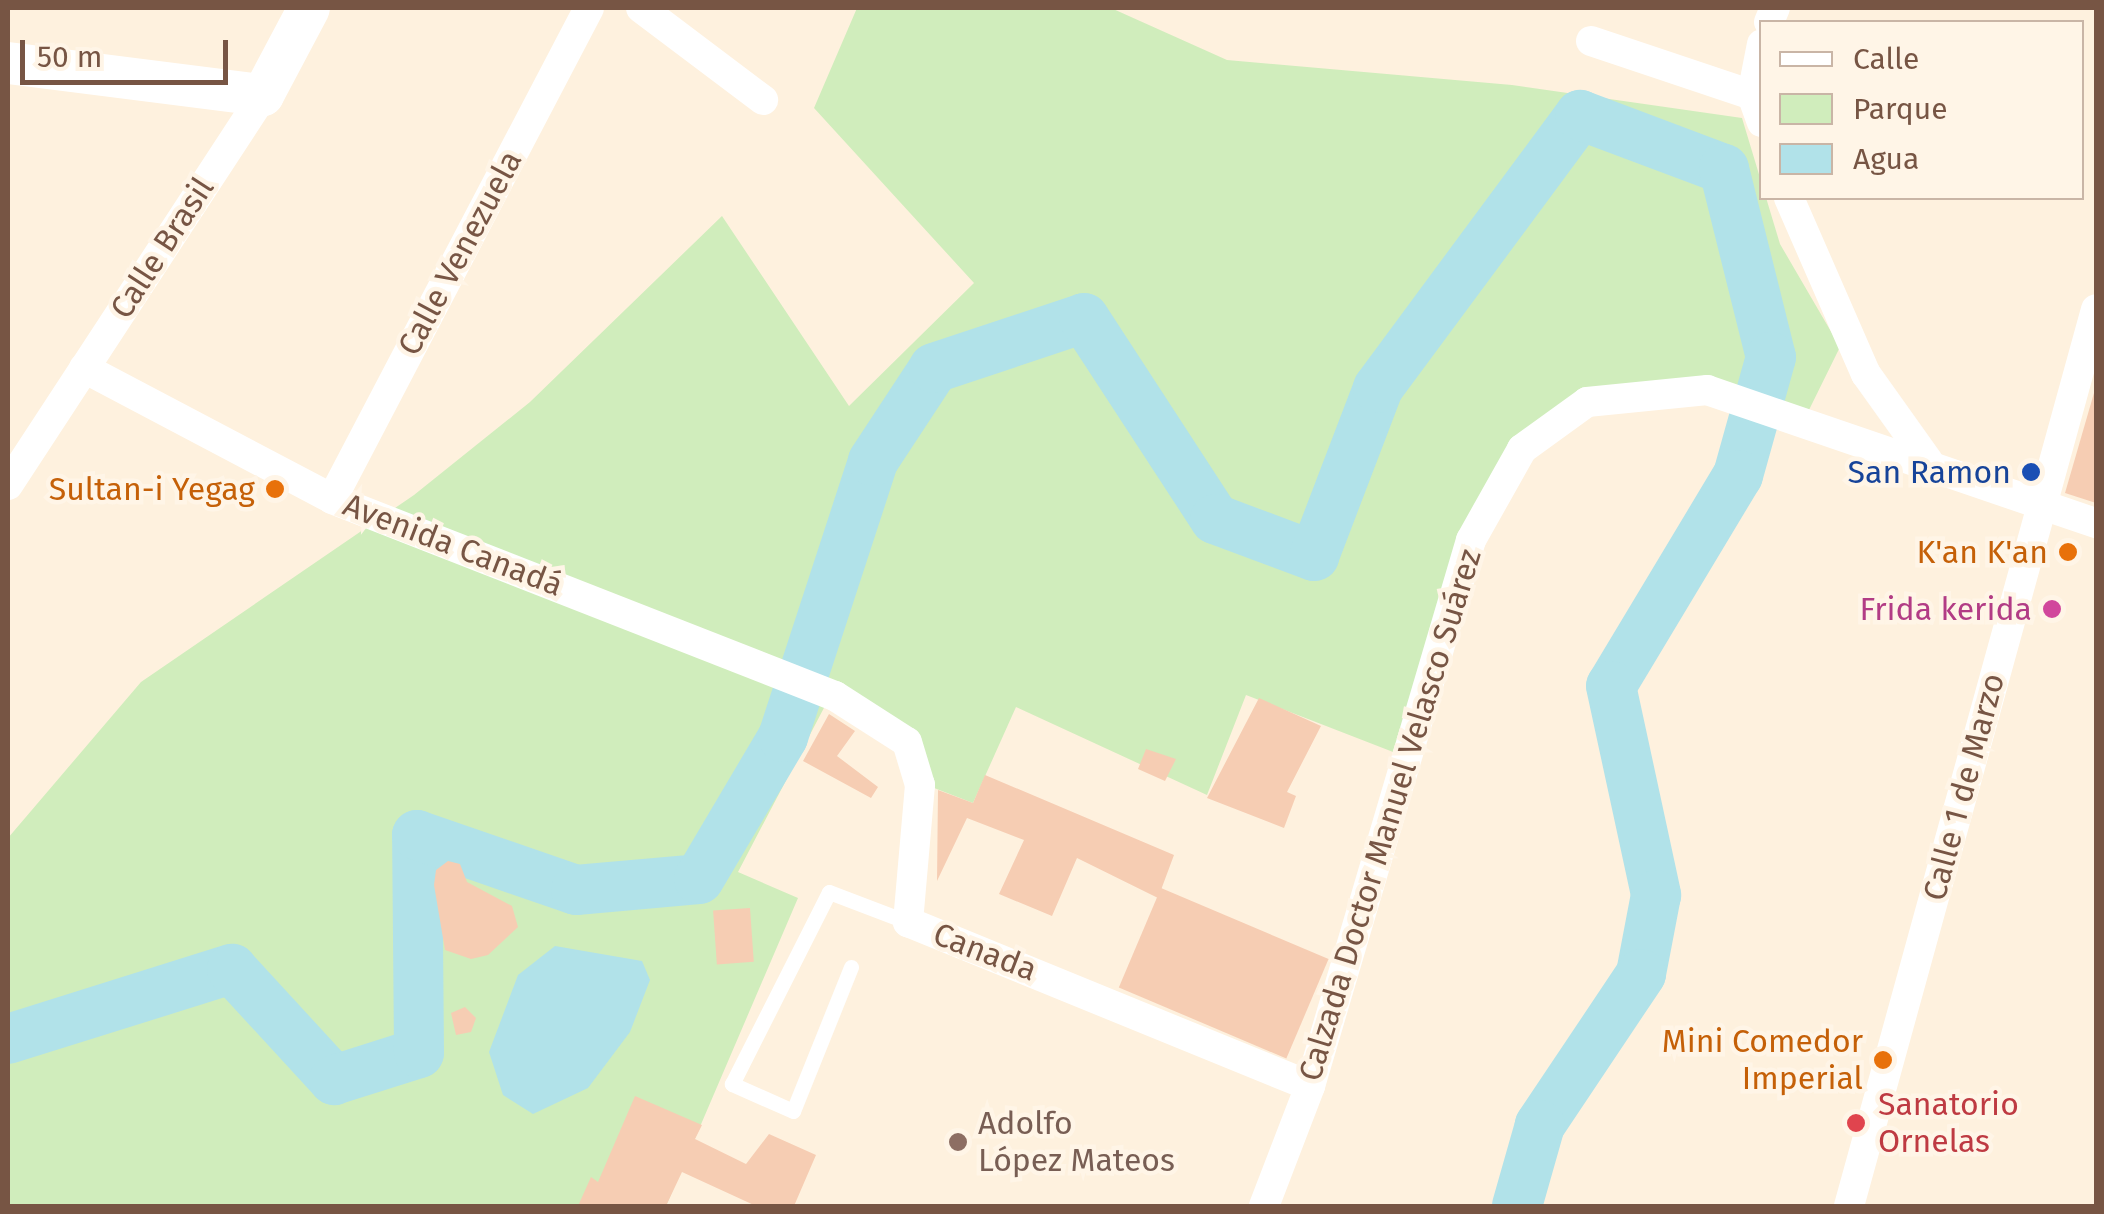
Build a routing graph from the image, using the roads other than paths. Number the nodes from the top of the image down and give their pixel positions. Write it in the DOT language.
graph roads {
  1 [pos="309,8"];
  2 [pos="589,8"];
  3 [pos="641,8"];
  4 [pos="1591,41"];
  5 [pos="8,62"];
  6 [pos="1759,83"];
  7 [pos="262,94"];
  8 [pos="763,100"];
  9 [pos="1757,109"];
  10 [pos="1790,200"];
  11 [pos="2096,309"];
  12 [pos="84,368"];
  13 [pos="1928,461"];
  14 [pos="8,485"];
  15 [pos="332,499"];
  16 [pos="2042,503"];
  17 [pos="2096,524"];
  18 [pos="835,696"];
  19 [pos="908,922"];
  20 [pos="851,967"];
  21 [pos="1310,1086"];
  22 [pos="1276,1204"];
  23 [pos="1849,1206"];
  1 -- 7 [label="main road, Calle Brasil"];
  2 -- 15 [label="street, Calle Venezuela"];
  3 -- 8 [label="street"];
  4 -- 9 [label="street"];
  5 -- 7 [label="main road"];
  6 -- 9 [label="street"];
  7 -- 12 [label="street, Calle Brasil"];
  10 -- 13 [label="street"];
  11 -- 16 [label="street, Calle 1 de Marzo"];
  12 -- 14 [label="street, Calle Brasil"];
  12 -- 15 [label="street, Avenida Canadá"];
  13 -- 16 [label="street"];
  13 -- 21 [label="street, Calzada Doctor Manuel Velasco Suárez"];
  15 -- 18 [label="street, Avenida Canadá"];
  16 -- 17 [label="street"];
  16 -- 23 [label="street, Calle 1 de Marzo"];
  18 -- 19 [label="street, Canada"];
  19 -- 20 [label="lane"];
  19 -- 21 [label="street, Canada"];
  21 -- 22 [label="street, Calzada Doctor Manuel Velasco Suárez"];
}
